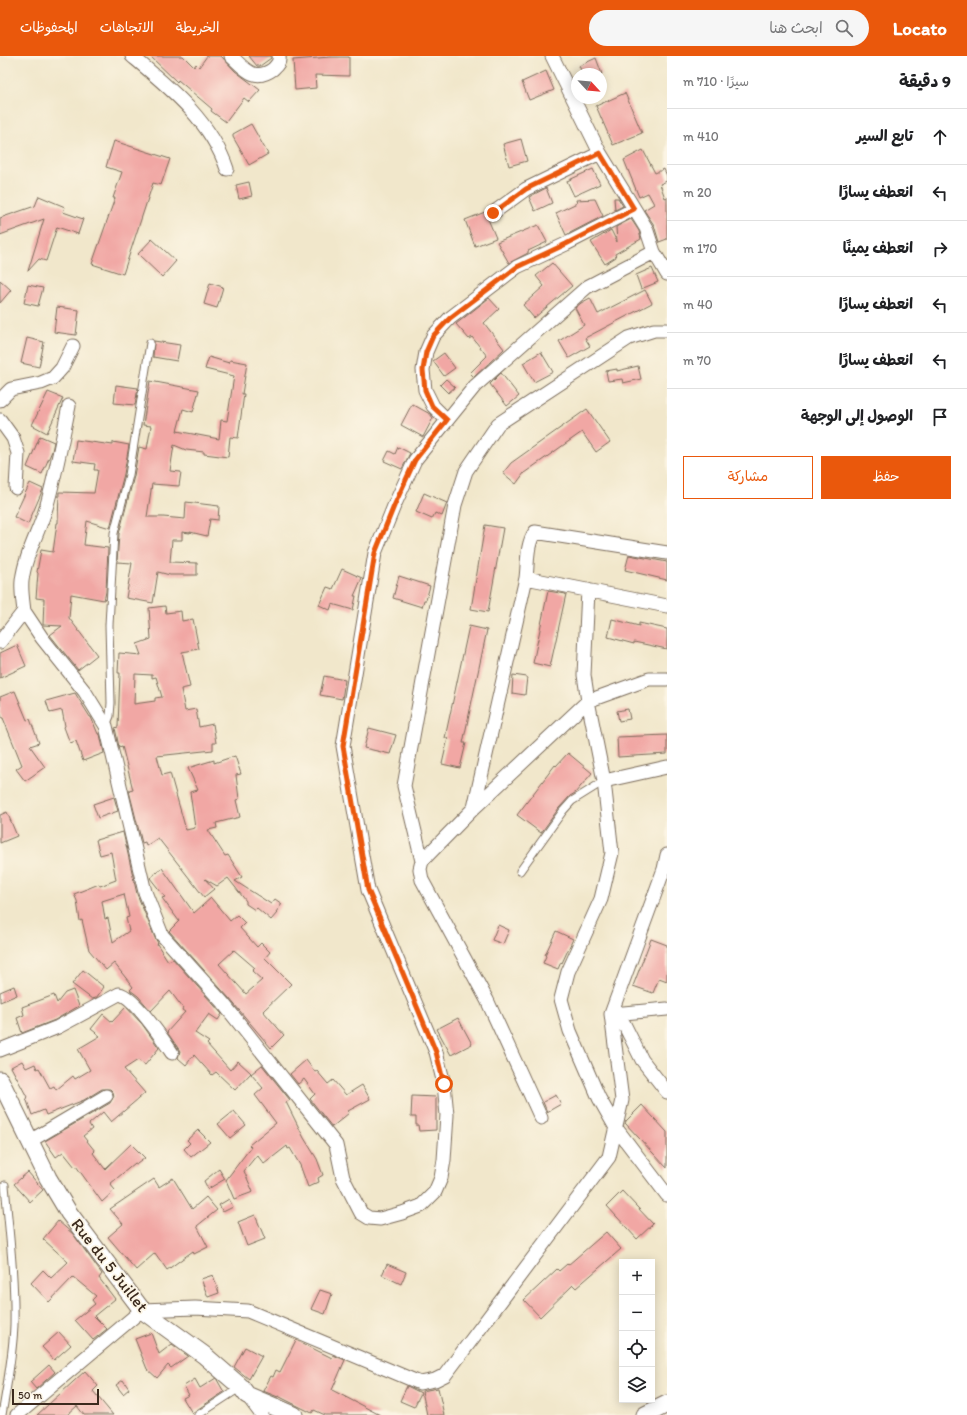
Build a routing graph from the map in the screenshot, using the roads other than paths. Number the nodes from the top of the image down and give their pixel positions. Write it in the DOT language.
graph roads {
  1 [pos="132,56"];
  2 [pos="231,56"];
  3 [pos="279,56"];
  4 [pos="552,56"];
  5 [pos="600,153"];
  6 [pos="227,169"];
  7 [pos="634,209"];
  8 [pos="493,213"];
  9 [pos="654,252"];
  10 [pos="667,274"];
  11 [pos="667,330"];
  12 [pos="150,342"];
  13 [pos="73,346"];
  14 [pos="0,400"];
  15 [pos="69,406"];
  16 [pos="0,420"];
  17 [pos="447,420"];
  18 [pos="16,488"];
  19 [pos="667,553"];
  20 [pos="526,578"];
  21 [pos="588,590"];
  22 [pos="667,606"];
  23 [pos="24,612"];
  24 [pos="0,642"];
  25 [pos="667,679"];
  26 [pos="588,701"];
  27 [pos="106,726"];
  28 [pos="667,767"];
  29 [pos="604,781"];
  30 [pos="474,808"];
  31 [pos="667,855"];
  32 [pos="422,861"];
  33 [pos="520,871"];
  34 [pos="667,1009"];
  35 [pos="615,1014"];
  36 [pos="0,1050"];
  37 [pos="172,1053"];
  38 [pos="0,1081"];
  39 [pos="667,1092"];
  40 [pos="106,1096"];
  41 [pos="541,1118"];
  42 [pos="616,1128"];
  43 [pos="30,1141"];
  44 [pos="6,1185"];
  45 [pos="667,1195"];
  46 [pos="142,1310"];
  47 [pos="244,1391"];
  48 [pos="667,1404"];
  49 [pos="2,1415"];
  50 [pos="17,1415"];
  51 [pos="198,1415"];
  52 [pos="262,1415"];
  53 [pos="294,1415"];
  54 [pos="645,1415"];
  1 -- 6 [label="street"];
  2 -- 3 [label="street"];
  4 -- 5 [label="street"];
  5 -- 7 [label="street"];
  5 -- 8 [label="street"];
  7 -- 9 [label="street"];
  7 -- 17 [label="street"];
  9 -- 10 [label="street"];
  9 -- 17 [label="street"];
  11 -- 32 [label="street"];
  12 -- 27 [label="lane"];
  13 -- 14 [label="street"];
  15 -- 23 [label="street"];
  16 -- 18 [label="street"];
  17 -- 27 [label="street"];
  19 -- 20 [label="street"];
  20 -- 21 [label="street"];
  20 -- 30 [label="street"];
  21 -- 22 [label="street"];
  21 -- 26 [label="street"];
  23 -- 24 [label="street"];
  23 -- 27 [label="street"];
  25 -- 26 [label="street"];
  26 -- 29 [label="street"];
  26 -- 30 [label="street"];
  28 -- 29 [label="street"];
  29 -- 33 [label="lane"];
  29 -- 42 [label="street"];
  30 -- 32 [label="street"];
  31 -- 35 [label="street"];
  32 -- 41 [label="street"];
  34 -- 35 [label="street"];
  35 -- 39 [label="street"];
  35 -- 42 [label="street"];
  36 -- 37 [label="street"];
  38 -- 43 [label="street, Rue du 5 Juillet"];
  40 -- 43 [label="street"];
  42 -- 45 [label="street"];
  42 -- 46 [label="street"];
  43 -- 46 [label="street, Rue du 5 Juillet"];
  44 -- 49 [label="lane"];
  46 -- 47 [label="street, Rue du 5 Juillet"];
  46 -- 50 [label="street"];
  47 -- 51 [label="lane"];
  47 -- 52 [label="street, Rue du 5 Juillet"];
  47 -- 53 [label="street"];
  48 -- 54 [label="street"];
}
